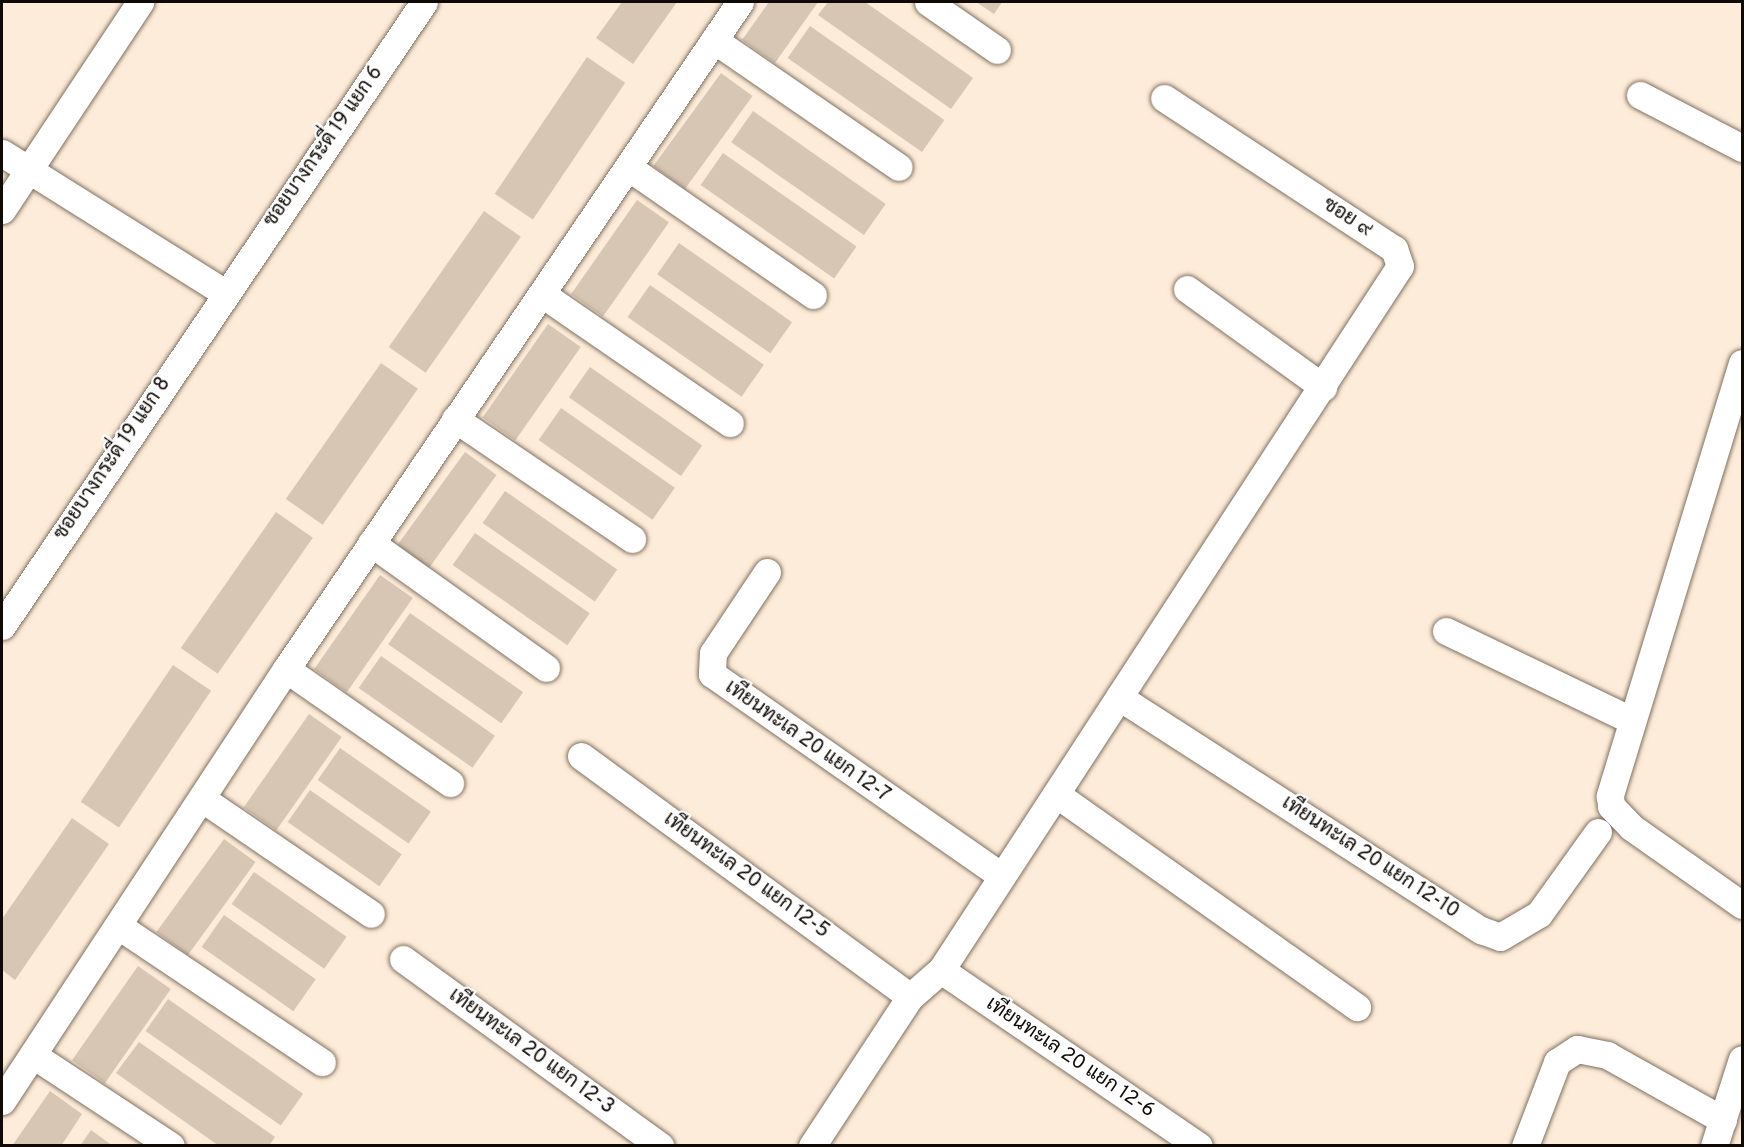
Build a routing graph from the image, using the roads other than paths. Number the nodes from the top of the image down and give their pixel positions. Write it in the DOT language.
graph roads {
  1 [pos="141,2"];
  2 [pos="424,2"];
  3 [pos="740,2"];
  4 [pos="928,2"];
  5 [pos="714,40"];
  6 [pos="997,50"];
  7 [pos="1640,95"];
  8 [pos="1164,98"];
  9 [pos="1743,148"];
  10 [pos="2,153"];
  11 [pos="628,167"];
  12 [pos="899,167"];
  13 [pos="28,170"];
  14 [pos="2,210"];
  15 [pos="1187,289"];
  16 [pos="224,292"];
  17 [pos="542,294"];
  18 [pos="813,295"];
  19 [pos="1743,363"];
  20 [pos="1323,387"];
  21 [pos="455,419"];
  22 [pos="730,423"];
  23 [pos="632,539"];
  24 [pos="371,543"];
  25 [pos="766,572"];
  26 [pos="2,626"];
  27 [pos="1446,631"];
  28 [pos="546,668"];
  29 [pos="286,669"];
  30 [pos="1119,697"];
  31 [pos="1631,720"];
  32 [pos="581,756"];
  33 [pos="450,783"];
  34 [pos="1056,794"];
  35 [pos="204,800"];
  36 [pos="1598,832"];
  37 [pos="1002,876"];
  38 [pos="1743,905"];
  39 [pos="371,914"];
  40 [pos="120,927"];
  41 [pos="403,958"];
  42 [pos="941,970"];
  43 [pos="910,997"];
  44 [pos="1357,1007"];
  45 [pos="33,1055"];
  46 [pos="1743,1059"];
  47 [pos="322,1062"];
  48 [pos="2,1101"];
  49 [pos="1723,1119"];
  50 [pos="818,1143"];
  51 [pos="171,1146"];
  52 [pos="660,1146"];
  53 [pos="1199,1146"];
  54 [pos="1525,1146"];
  55 [pos="1714,1146"];
  1 -- 13 [label="street"];
  2 -- 16 [label="street, ซอยบางกระดี่ 19 แยก 6"];
  3 -- 5 [label="street"];
  4 -- 6 [label="street"];
  5 -- 11 [label="street"];
  5 -- 12 [label="street"];
  7 -- 9 [label="street"];
  8 -- 20 [label="street, ซอย ๙"];
  10 -- 13 [label="street"];
  11 -- 17 [label="street"];
  11 -- 18 [label="street"];
  13 -- 14 [label="street"];
  13 -- 16 [label="street"];
  15 -- 20 [label="street"];
  16 -- 26 [label="street, ซอยบางกระดี่ 19 แยก 8"];
  17 -- 21 [label="street"];
  17 -- 22 [label="street"];
  19 -- 31 [label="street"];
  20 -- 30 [label="street, ซอย ๙"];
  21 -- 23 [label="street"];
  21 -- 24 [label="street"];
  24 -- 28 [label="street"];
  24 -- 29 [label="street"];
  25 -- 37 [label="street, เทียนทะเล 20 แยก 12-7"];
  27 -- 31 [label="street"];
  29 -- 33 [label="street"];
  29 -- 35 [label="street"];
  30 -- 34 [label="street, ซอย ๙"];
  30 -- 36 [label="street, เทียนทะเล 20 แยก 12-10"];
  31 -- 38 [label="street"];
  32 -- 43 [label="street, เทียนทะเล 20 แยก 12-5"];
  34 -- 37 [label="street, ซอย ๙"];
  34 -- 44 [label="street"];
  35 -- 39 [label="street"];
  35 -- 40 [label="street"];
  37 -- 42 [label="street, ซอย ๙"];
  40 -- 45 [label="street"];
  40 -- 47 [label="street"];
  41 -- 52 [label="street, เทียนทะเล 20 แยก 12-3"];
  42 -- 43 [label="street, ซอย ๙"];
  42 -- 53 [label="street, เทียนทะเล 20 แยก 12-6"];
  43 -- 50 [label="street, ซอย ๙"];
  45 -- 48 [label="street"];
  45 -- 51 [label="street"];
  46 -- 49 [label="street"];
  49 -- 54 [label="street"];
  49 -- 55 [label="street"];
}
